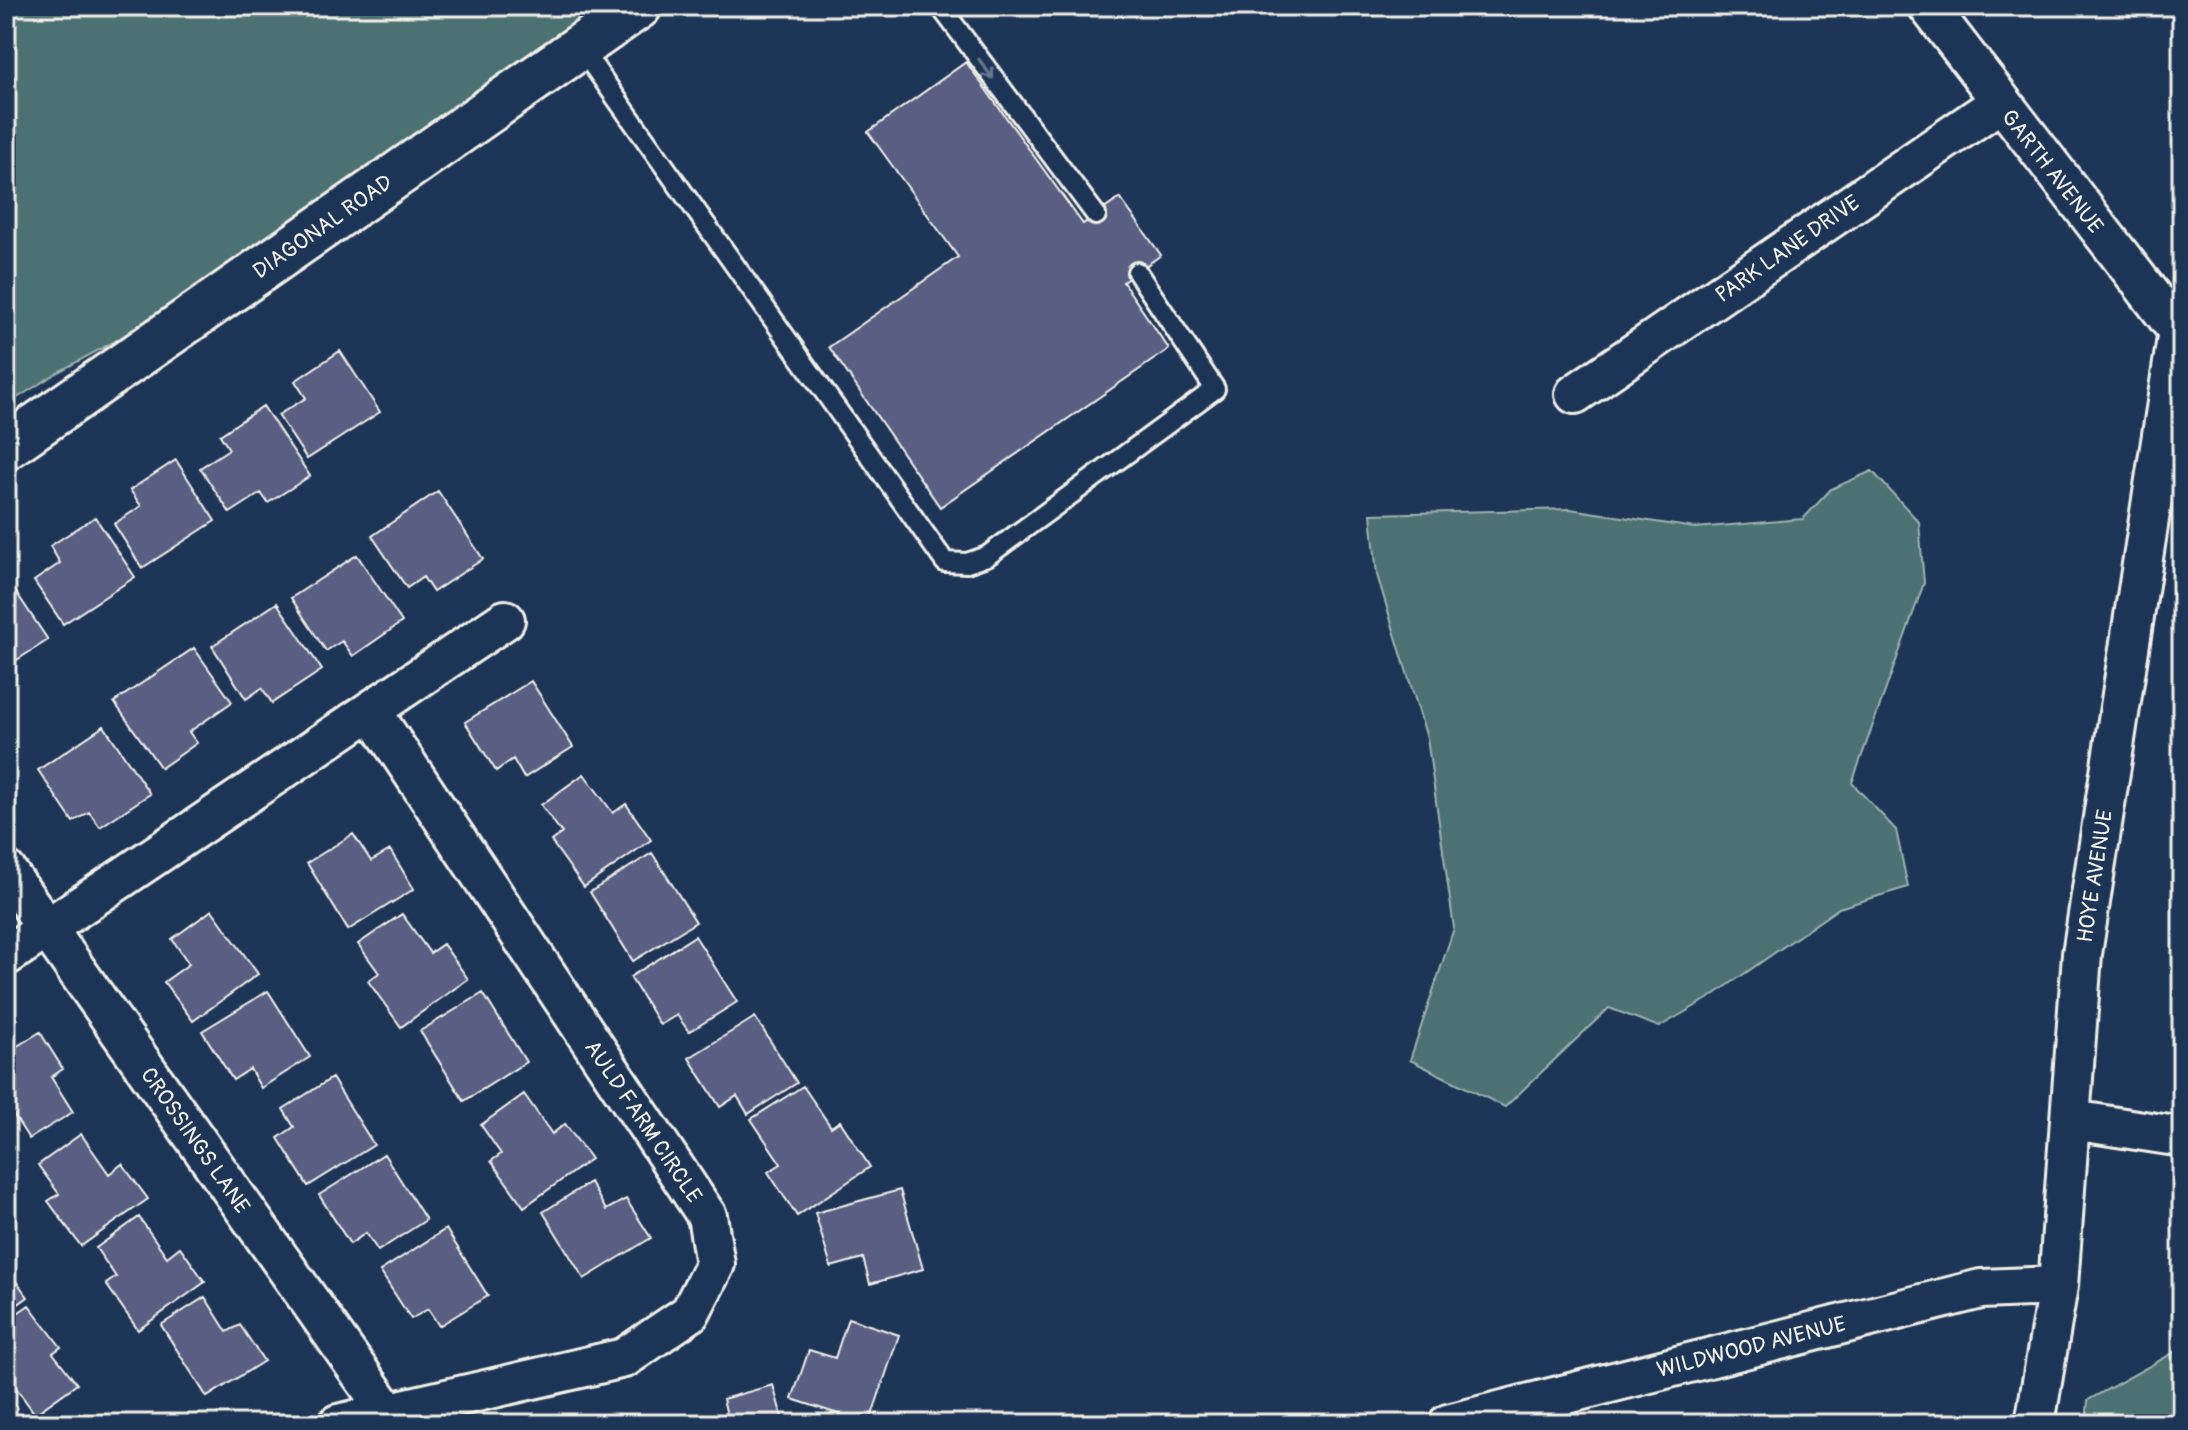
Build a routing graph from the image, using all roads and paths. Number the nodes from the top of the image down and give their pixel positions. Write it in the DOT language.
graph roads {
  1 [pos="639,6"];
  2 [pos="940,6"];
  3 [pos="1928,6"];
  4 [pos="580,47"];
  5 [pos="1999,103"];
  6 [pos="1096,215"];
  7 [pos="1137,272"];
  8 [pos="2180,331"];
  9 [pos="1575,394"];
  10 [pos="6,447"];
  11 [pos="505,620"];
  12 [pos="371,710"];
  13 [pos="6,870"];
  14 [pos="47,928"];
  15 [pos="6,956"];
  16 [pos="2072,1120"];
  17 [pos="2182,1137"];
  18 [pos="2058,1286"];
  19 [pos="387,1411"];
  20 [pos="338,1424"];
  21 [pos="1448,1424"];
  22 [pos="2035,1424"];
  1 -- 4 [label="street, DIAGONAL ROAD"];
  2 -- 6 [label="lane, one-way"];
  3 -- 5 [label="street, GARTH AVENUE"];
  4 -- 7 [label="lane"];
  4 -- 10 [label="street, DIAGONAL ROAD"];
  5 -- 8 [label="street, GARTH AVENUE"];
  5 -- 9 [label="street, PARK LANE DRIVE"];
  8 -- 16 [label="street, HOYE AVENUE"];
  11 -- 12 [label="street"];
  12 -- 14 [label="street"];
  12 -- 19 [label="street, AULD FARM CIRCLE"];
  13 -- 14 [label="street, CROSSINGS LANE"];
  14 -- 15 [label="street"];
  14 -- 19 [label="street, CROSSINGS LANE"];
  16 -- 17 [label="street"];
  16 -- 18 [label="street, HOYE AVENUE"];
  18 -- 21 [label="street, WILDWOOD AVENUE"];
  18 -- 22 [label="street, HOYE AVENUE"];
  19 -- 20 [label="street, AULD FARM CIRCLE"];
}
